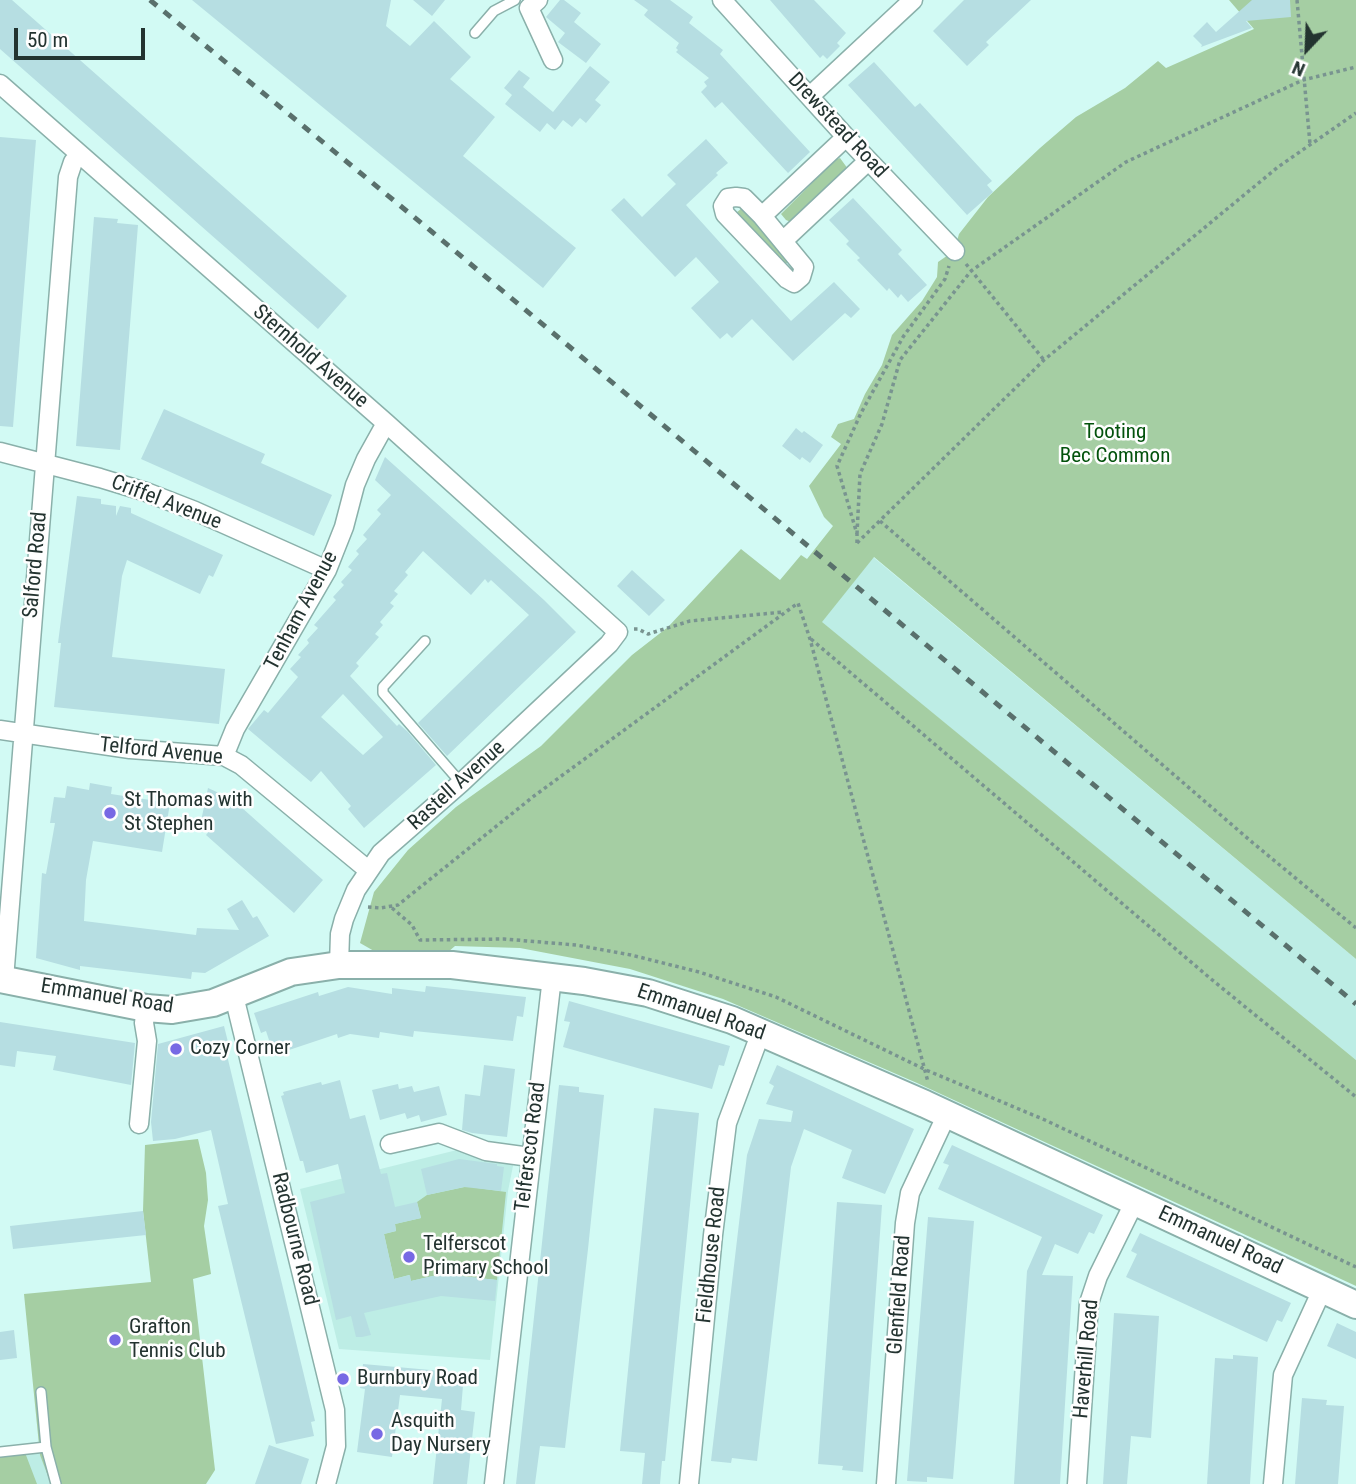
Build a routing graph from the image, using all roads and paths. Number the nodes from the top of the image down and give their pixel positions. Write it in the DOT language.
graph roads {
  1 [pos="722,0"];
  2 [pos="913,0"];
  3 [pos="1297,0"];
  4 [pos="526,2"];
  5 [pos="475,33"];
  6 [pos="553,60"];
  7 [pos="1356,67"];
  8 [pos="1303,80"];
  9 [pos="0,85"];
  10 [pos="810,96"];
  11 [pos="1356,113"];
  12 [pos="846,137"];
  13 [pos="1310,144"];
  14 [pos="79,155"];
  15 [pos="868,161"];
  16 [pos="762,216"];
  17 [pos="784,240"];
  18 [pos="954,251"];
  19 [pos="971,271"];
  20 [pos="1044,360"];
  21 [pos="386,423"];
  22 [pos="0,452"];
  23 [pos="44,463"];
  24 [pos="880,521"];
  25 [pos="857,534"];
  26 [pos="327,570"];
  27 [pos="786,611"];
  28 [pos="618,632"];
  29 [pos="810,639"];
  30 [pos="425,641"];
  31 [pos="0,730"];
  32 [pos="22,734"];
  33 [pos="224,756"];
  34 [pos="461,783"];
  35 [pos="368,870"];
  36 [pos="366,906"];
  37 [pos="1356,928"];
  38 [pos="339,965"];
  39 [pos="552,976"];
  40 [pos="2,979"];
  41 [pos="234,996"];
  42 [pos="146,1008"];
  43 [pos="761,1032"];
  44 [pos="927,1090"];
  45 [pos="1356,1097"];
  46 [pos="947,1114"];
  47 [pos="138,1124"];
  48 [pos="390,1144"];
  49 [pos="530,1157"];
  50 [pos="1135,1200"];
  51 [pos="1322,1290"];
  52 [pos="1356,1305"];
  53 [pos="41,1392"];
  54 [pos="46,1447"];
  55 [pos="0,1452"];
  56 [pos="56,1484"];
  57 [pos="326,1484"];
  58 [pos="494,1484"];
  59 [pos="689,1484"];
  60 [pos="886,1484"];
  61 [pos="1077,1484"];
  62 [pos="1273,1484"];
  1 -- 10 [label="street, Drewstead Road"];
  2 -- 10 [label="street"];
  3 -- 8 [label="path"];
  4 -- 5 [label="lane"];
  4 -- 6 [label="street"];
  7 -- 8 [label="path"];
  8 -- 13 [label="path"];
  8 -- 19 [label="path"];
  9 -- 14 [label="street, Sternhold Avenue"];
  10 -- 12 [label="street, Drewstead Road"];
  11 -- 13 [label="path"];
  12 -- 15 [label="street, Drewstead Road"];
  12 -- 16 [label="street"];
  13 -- 20 [label="path"];
  14 -- 21 [label="street, Sternhold Avenue"];
  14 -- 23 [label="street, Salford Road"];
  15 -- 17 [label="street"];
  15 -- 18 [label="street, Drewstead Road"];
  16 -- 17 [label="street"];
  16 -- 17 [label="street"];
  18 -- 19 [label="path"];
  18 -- 25 [label="path"];
  19 -- 20 [label="path"];
  19 -- 25 [label="path"];
  20 -- 24 [label="path"];
  21 -- 26 [label="street, Tenham Avenue"];
  21 -- 28 [label="street, Sternhold Avenue"];
  22 -- 23 [label="street, Criffel Avenue"];
  23 -- 26 [label="street, Criffel Avenue"];
  23 -- 32 [label="street, Salford Road"];
  24 -- 25 [label="path"];
  24 -- 37 [label="path"];
  26 -- 33 [label="street, Tenham Avenue"];
  27 -- 28 [label="path"];
  27 -- 29 [label="path"];
  27 -- 36 [label="path"];
  28 -- 34 [label="street, Rastell Avenue"];
  29 -- 44 [label="path"];
  29 -- 45 [label="path"];
  30 -- 34 [label="lane"];
  31 -- 32 [label="street, Telford Avenue"];
  32 -- 33 [label="street, Telford Avenue"];
  32 -- 40 [label="street, Salford Road"];
  33 -- 35 [label="street, Telford Avenue"];
  34 -- 35 [label="street, Rastell Avenue"];
  35 -- 38 [label="street, Rastell Avenue"];
  38 -- 39 [label="street, Emmanuel Road"];
  38 -- 41 [label="street, Emmanuel Road"];
  39 -- 43 [label="street, Emmanuel Road"];
  39 -- 49 [label="street, Telferscot Road"];
  40 -- 42 [label="street, Emmanuel Road"];
  41 -- 42 [label="street, Emmanuel Road"];
  41 -- 57 [label="street, Radbourne Road"];
  42 -- 47 [label="street"];
  43 -- 46 [label="street, Emmanuel Road"];
  43 -- 59 [label="street, Fieldhouse Road"];
  46 -- 50 [label="street, Emmanuel Road"];
  46 -- 60 [label="street, Glenfield Road"];
  48 -- 49 [label="street"];
  49 -- 58 [label="street, Telferscot Road"];
  50 -- 51 [label="street, Emmanuel Road"];
  50 -- 61 [label="street, Haverhill Road"];
  51 -- 52 [label="street, Emmanuel Road"];
  51 -- 62 [label="street"];
  53 -- 54 [label="lane"];
  54 -- 55 [label="lane"];
  54 -- 56 [label="lane"];
}
